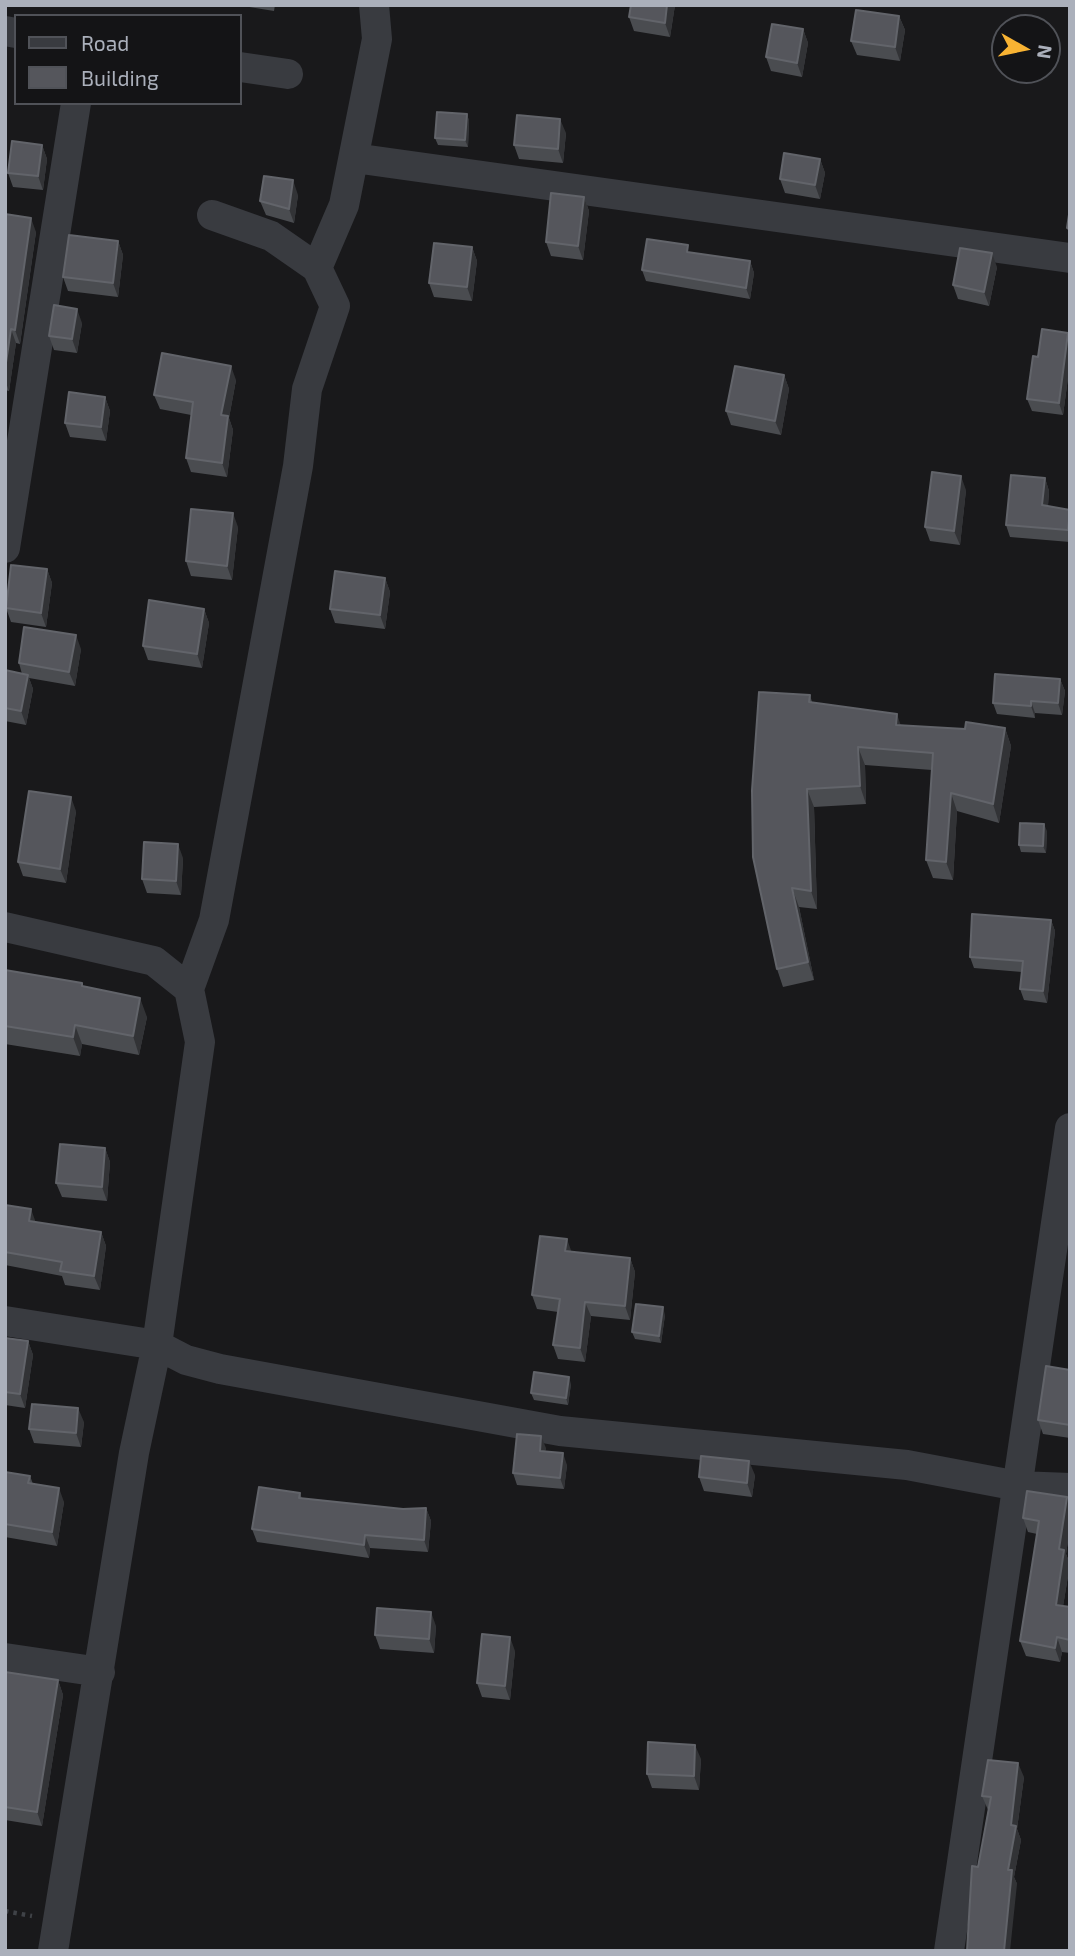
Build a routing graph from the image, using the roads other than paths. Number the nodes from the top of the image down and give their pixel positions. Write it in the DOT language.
graph roads {
  1 [pos="374,5"];
  2 [pos="242,67"];
  3 [pos="288,74"];
  4 [pos="76,105"];
  5 [pos="354,158"];
  6 [pos="212,215"];
  7 [pos="1070,258"];
  8 [pos="317,268"];
  9 [pos="5,548"];
  10 [pos="5,927"];
  11 [pos="189,989"];
  12 [pos="1070,1128"];
  13 [pos="5,1321"];
  14 [pos="157,1345"];
  15 [pos="1018,1486"];
  16 [pos="1070,1488"];
  17 [pos="5,1658"];
  18 [pos="100,1672"];
  19 [pos="53,1951"];
  20 [pos="949,1951"];
  1 -- 5 [label="street"];
  2 -- 3 [label="street"];
  4 -- 9 [label="street"];
  5 -- 7 [label="street"];
  5 -- 8 [label="street"];
  6 -- 8 [label="street"];
  8 -- 11 [label="street"];
  10 -- 11 [label="street"];
  11 -- 14 [label="street"];
  12 -- 15 [label="street"];
  13 -- 14 [label="street"];
  14 -- 15 [label="street"];
  14 -- 18 [label="street"];
  15 -- 16 [label="street"];
  15 -- 20 [label="street"];
  17 -- 18 [label="street"];
  18 -- 19 [label="street"];
}
